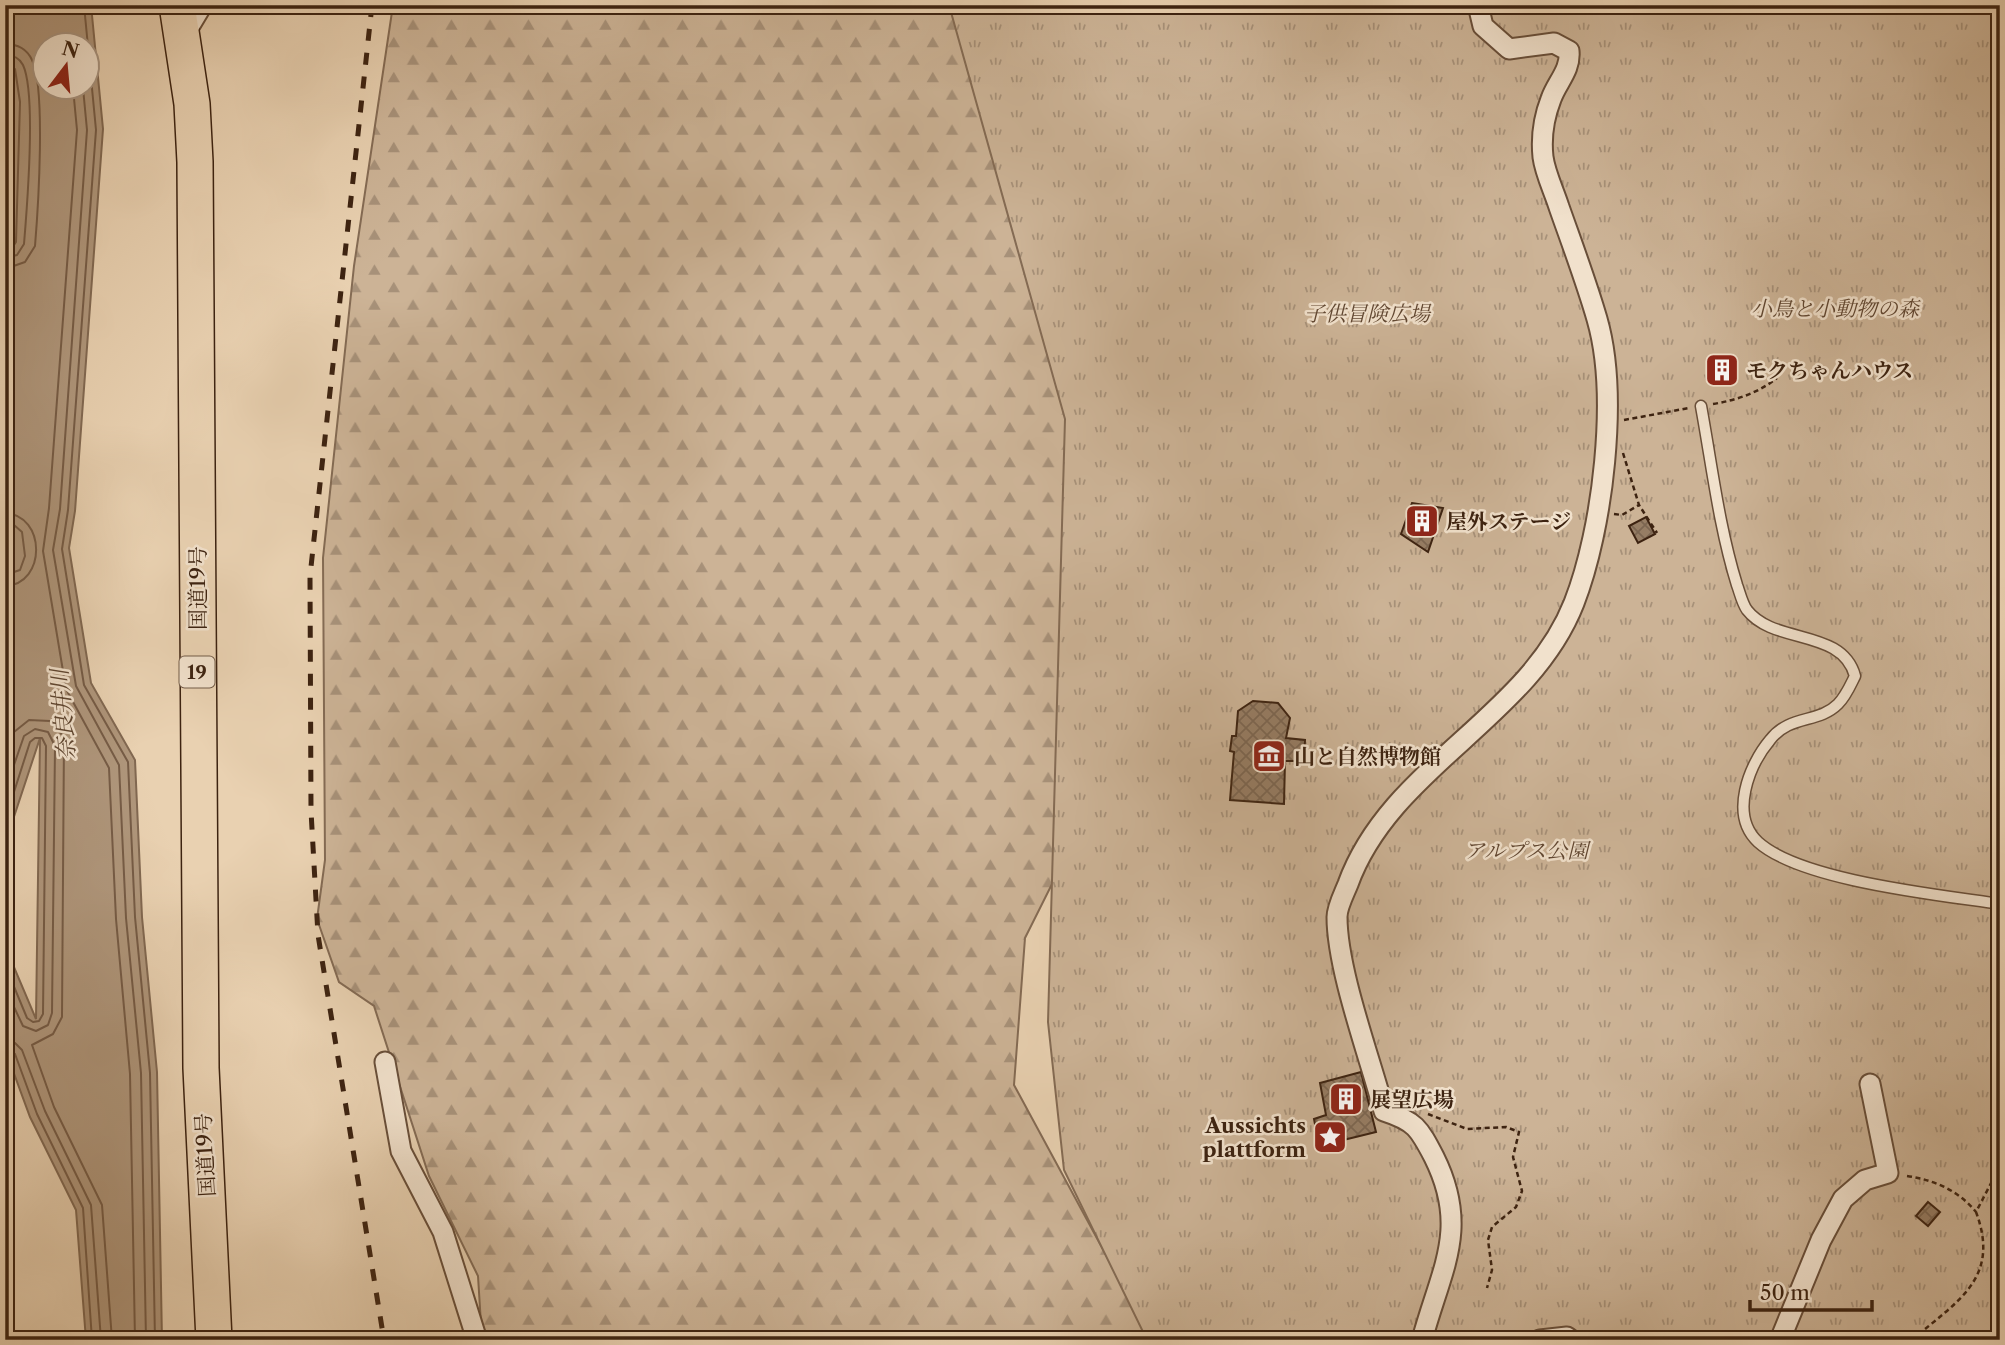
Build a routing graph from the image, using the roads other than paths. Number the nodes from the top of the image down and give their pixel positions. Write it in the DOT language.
graph roads {
  1 [pos="202,5"];
  2 [pos="1478,5"];
  3 [pos="180,20"];
  4 [pos="1701,406"];
  5 [pos="2000,904"];
  6 [pos="385,1062"];
  7 [pos="1870,1084"];
  8 [pos="214,1340"];
  9 [pos="477,1340"];
  10 [pos="1422,1340"];
  11 [pos="1540,1340"];
  12 [pos="1571,1340"];
  13 [pos="1780,1340"];
  1 -- 3 [label="street"];
  2 -- 10 [label="street"];
  3 -- 8 [label="highway, 国道19号 / 19"];
  4 -- 5 [label="lane"];
  6 -- 9 [label="street"];
  7 -- 13 [label="street"];
  11 -- 12 [label="street"];
}
